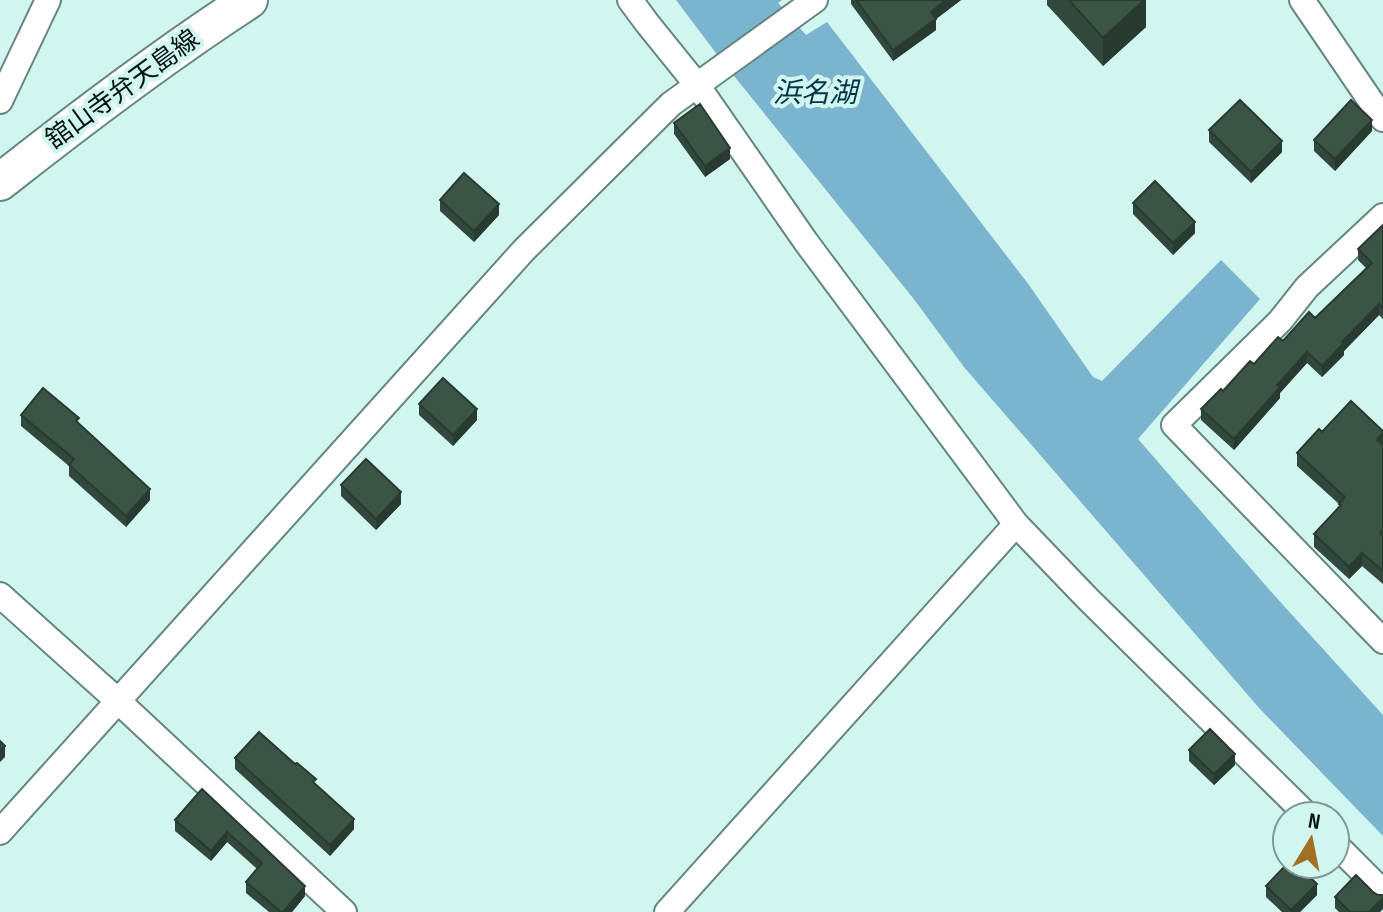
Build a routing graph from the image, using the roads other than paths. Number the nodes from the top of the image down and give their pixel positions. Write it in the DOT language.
graph roads {
  1 [pos="48,0"];
  2 [pos="249,0"];
  3 [pos="630,0"];
  4 [pos="1302,0"];
  5 [pos="806,6"];
  6 [pos="703,81"];
  7 [pos="0,101"];
  8 [pos="1383,119"];
  9 [pos="0,182"];
  10 [pos="1383,216"];
  11 [pos="1016,524"];
  12 [pos="0,595"];
  13 [pos="1383,641"];
  14 [pos="118,701"];
  15 [pos="1292,800"];
  16 [pos="0,832"];
  17 [pos="1351,860"];
  18 [pos="1383,892"];
  19 [pos="344,912"];
  20 [pos="667,912"];
  1 -- 7 [label="street"];
  2 -- 9 [label="main road, 舘山寺弁天島線"];
  3 -- 6 [label="street"];
  4 -- 8 [label="street"];
  5 -- 6 [label="street"];
  6 -- 11 [label="street"];
  6 -- 14 [label="street"];
  10 -- 13 [label="street"];
  11 -- 15 [label="street"];
  11 -- 20 [label="street"];
  12 -- 14 [label="street"];
  14 -- 16 [label="street"];
  14 -- 19 [label="street"];
  17 -- 18 [label="street"];
}
